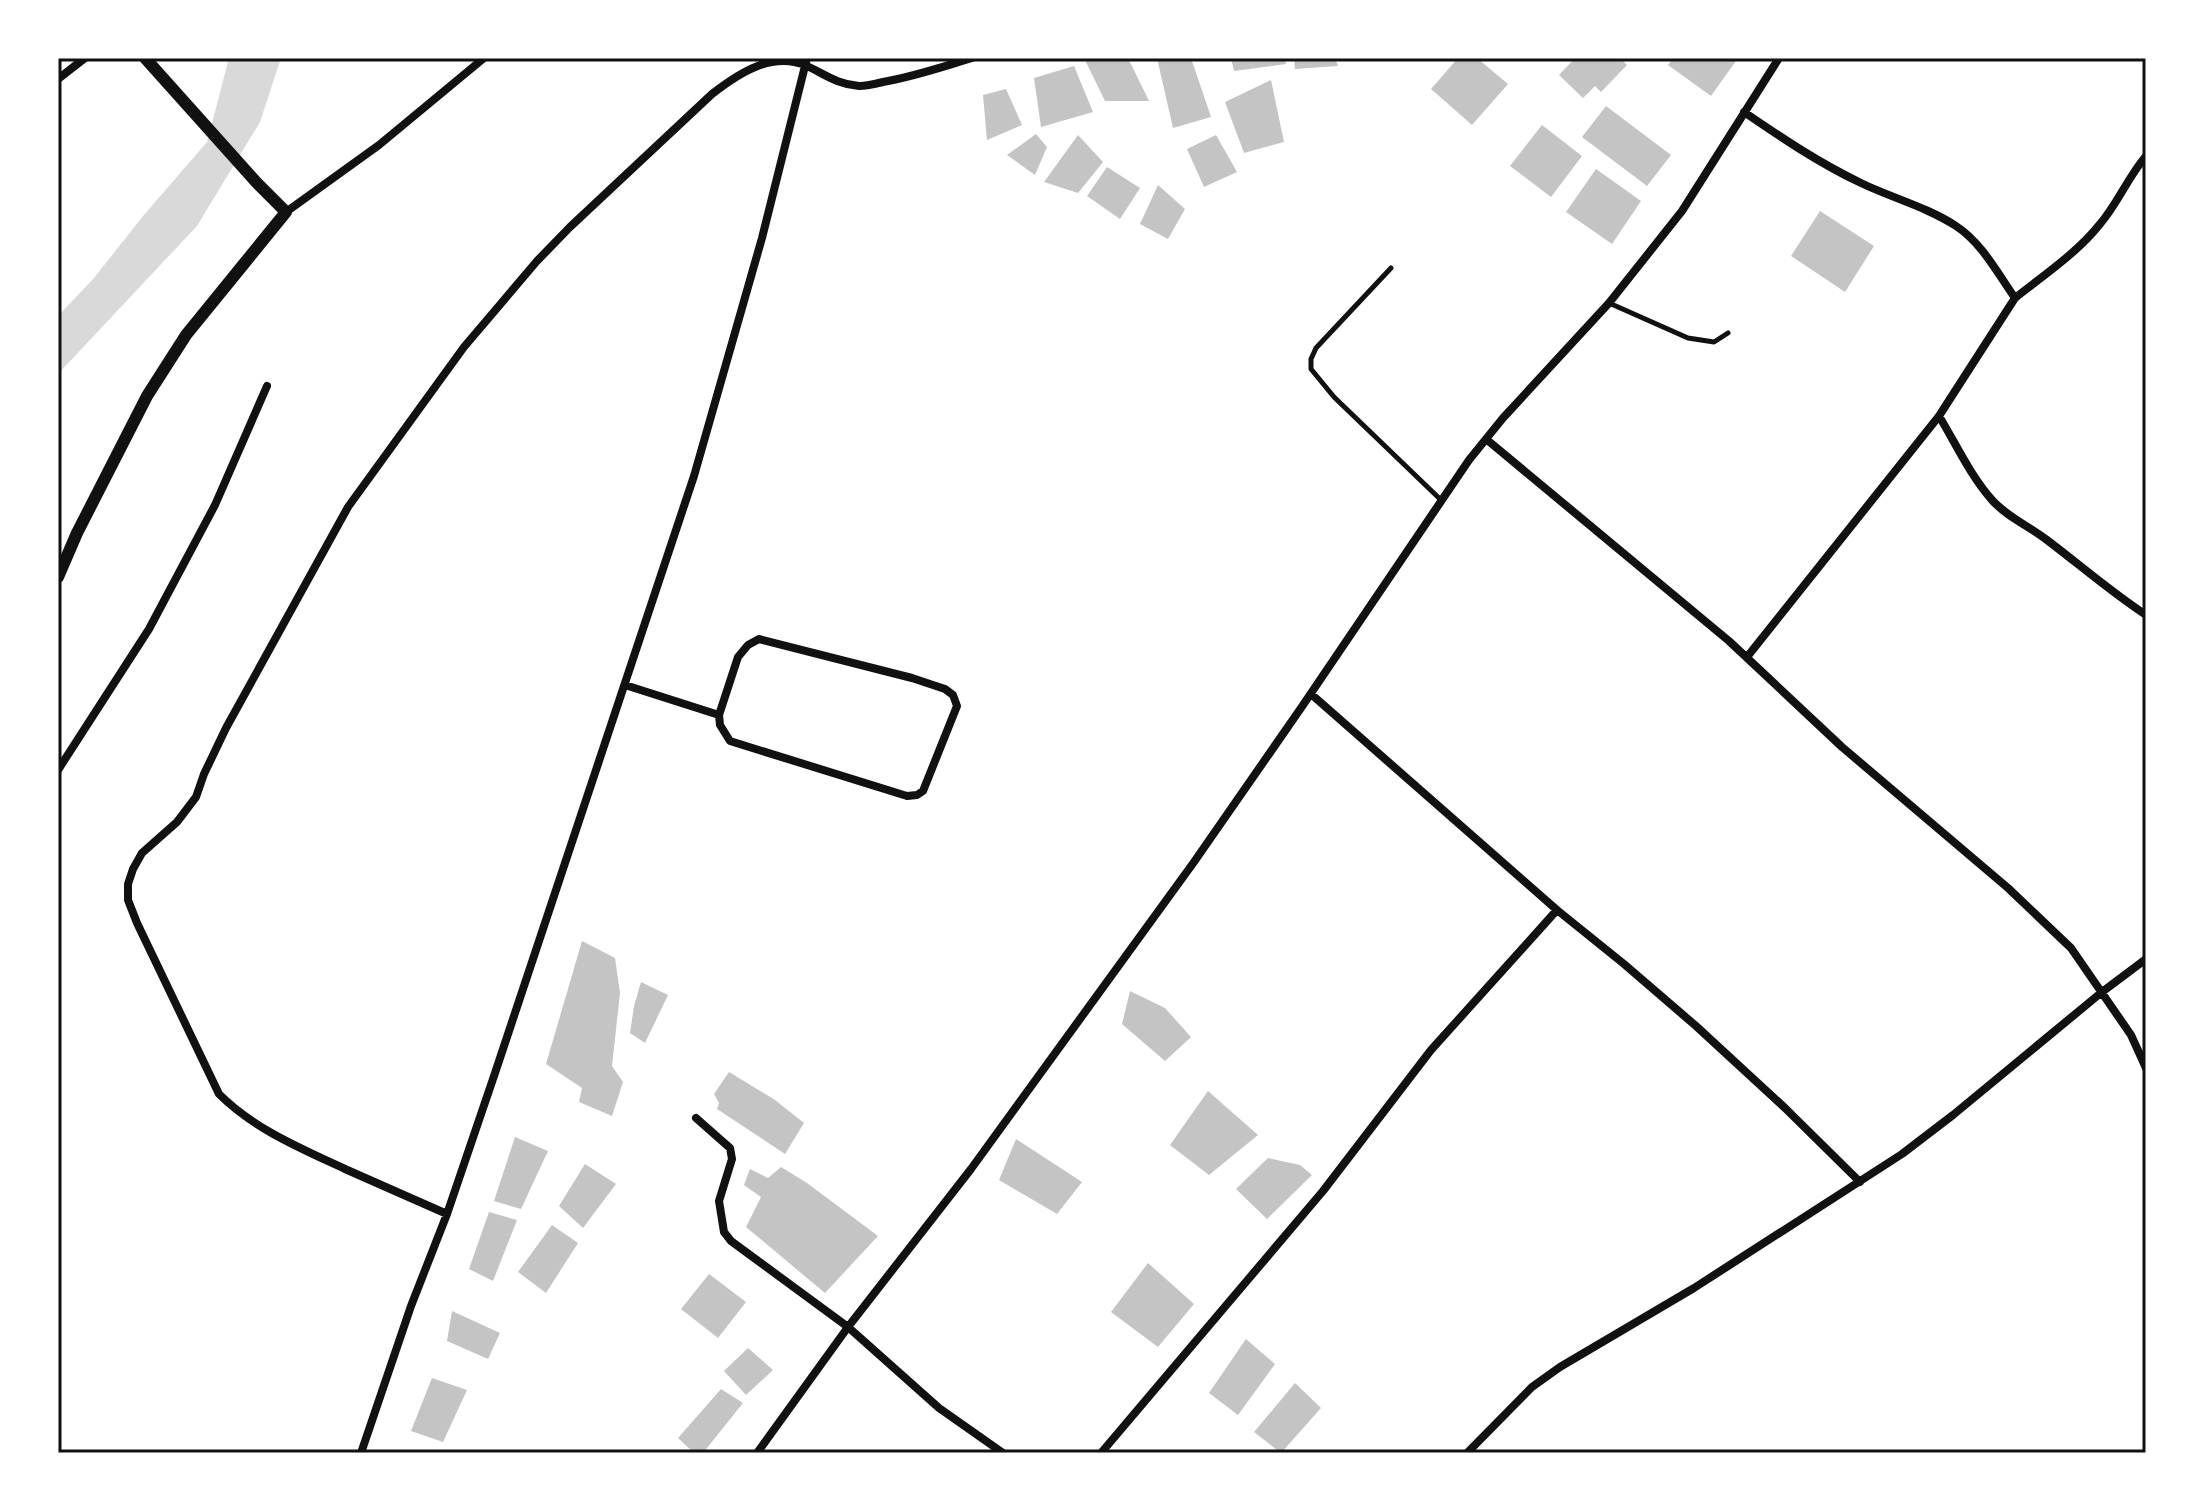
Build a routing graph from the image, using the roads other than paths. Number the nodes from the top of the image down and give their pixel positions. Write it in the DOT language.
graph roads {
  1 [pos="85,58"];
  2 [pos="484,58"];
  3 [pos="972,58"];
  4 [pos="1779,58"];
  5 [pos="145,59"];
  6 [pos="806,62"];
  7 [pos="58,79"];
  8 [pos="1744,112"];
  9 [pos="2146,156"];
  10 [pos="286,212"];
  11 [pos="1391,268"];
  12 [pos="2015,298"];
  13 [pos="1609,303"];
  14 [pos="1728,333"];
  15 [pos="267,386"];
  16 [pos="1939,416"];
  17 [pos="1486,439"];
  18 [pos="1442,500"];
  19 [pos="58,577"];
  20 [pos="2146,615"];
  21 [pos="1747,657"];
  22 [pos="625,685"];
  23 [pos="1311,694"];
  24 [pos="719,715"];
  25 [pos="58,770"];
  26 [pos="1557,910"];
  27 [pos="2146,959"];
  28 [pos="2102,992"];
  29 [pos="2146,1068"];
  30 [pos="696,1118"];
  31 [pos="1860,1182"];
  32 [pos="447,1214"];
  33 [pos="848,1327"];
  34 [pos="361,1453"];
  35 [pos="757,1453"];
  36 [pos="1003,1453"];
  37 [pos="1101,1453"];
  38 [pos="1467,1453"];
  1 -- 7 [label="street"];
  2 -- 10 [label="street"];
  3 -- 6 [label="street"];
  4 -- 8 [label="street"];
  5 -- 10 [label="street"];
  6 -- 22 [label="street"];
  6 -- 32 [label="street"];
  8 -- 12 [label="street"];
  8 -- 13 [label="street"];
  9 -- 12 [label="street"];
  10 -- 19 [label="street"];
  11 -- 18 [label="lane"];
  12 -- 16 [label="street"];
  13 -- 14 [label="lane"];
  13 -- 17 [label="street"];
  15 -- 25 [label="street"];
  16 -- 20 [label="street"];
  16 -- 21 [label="street"];
  17 -- 18 [label="street"];
  17 -- 21 [label="street"];
  18 -- 23 [label="street"];
  21 -- 28 [label="street"];
  22 -- 24 [label="street"];
  22 -- 32 [label="street"];
  23 -- 26 [label="street"];
  23 -- 33 [label="street"];
  24 -- 24 [label="street"];
  26 -- 31 [label="street"];
  26 -- 37 [label="street"];
  27 -- 28 [label="street"];
  28 -- 29 [label="street"];
  28 -- 31 [label="street"];
  30 -- 33 [label="street"];
  31 -- 38 [label="street"];
  32 -- 34 [label="street"];
  33 -- 35 [label="street"];
  33 -- 36 [label="street"];
}
